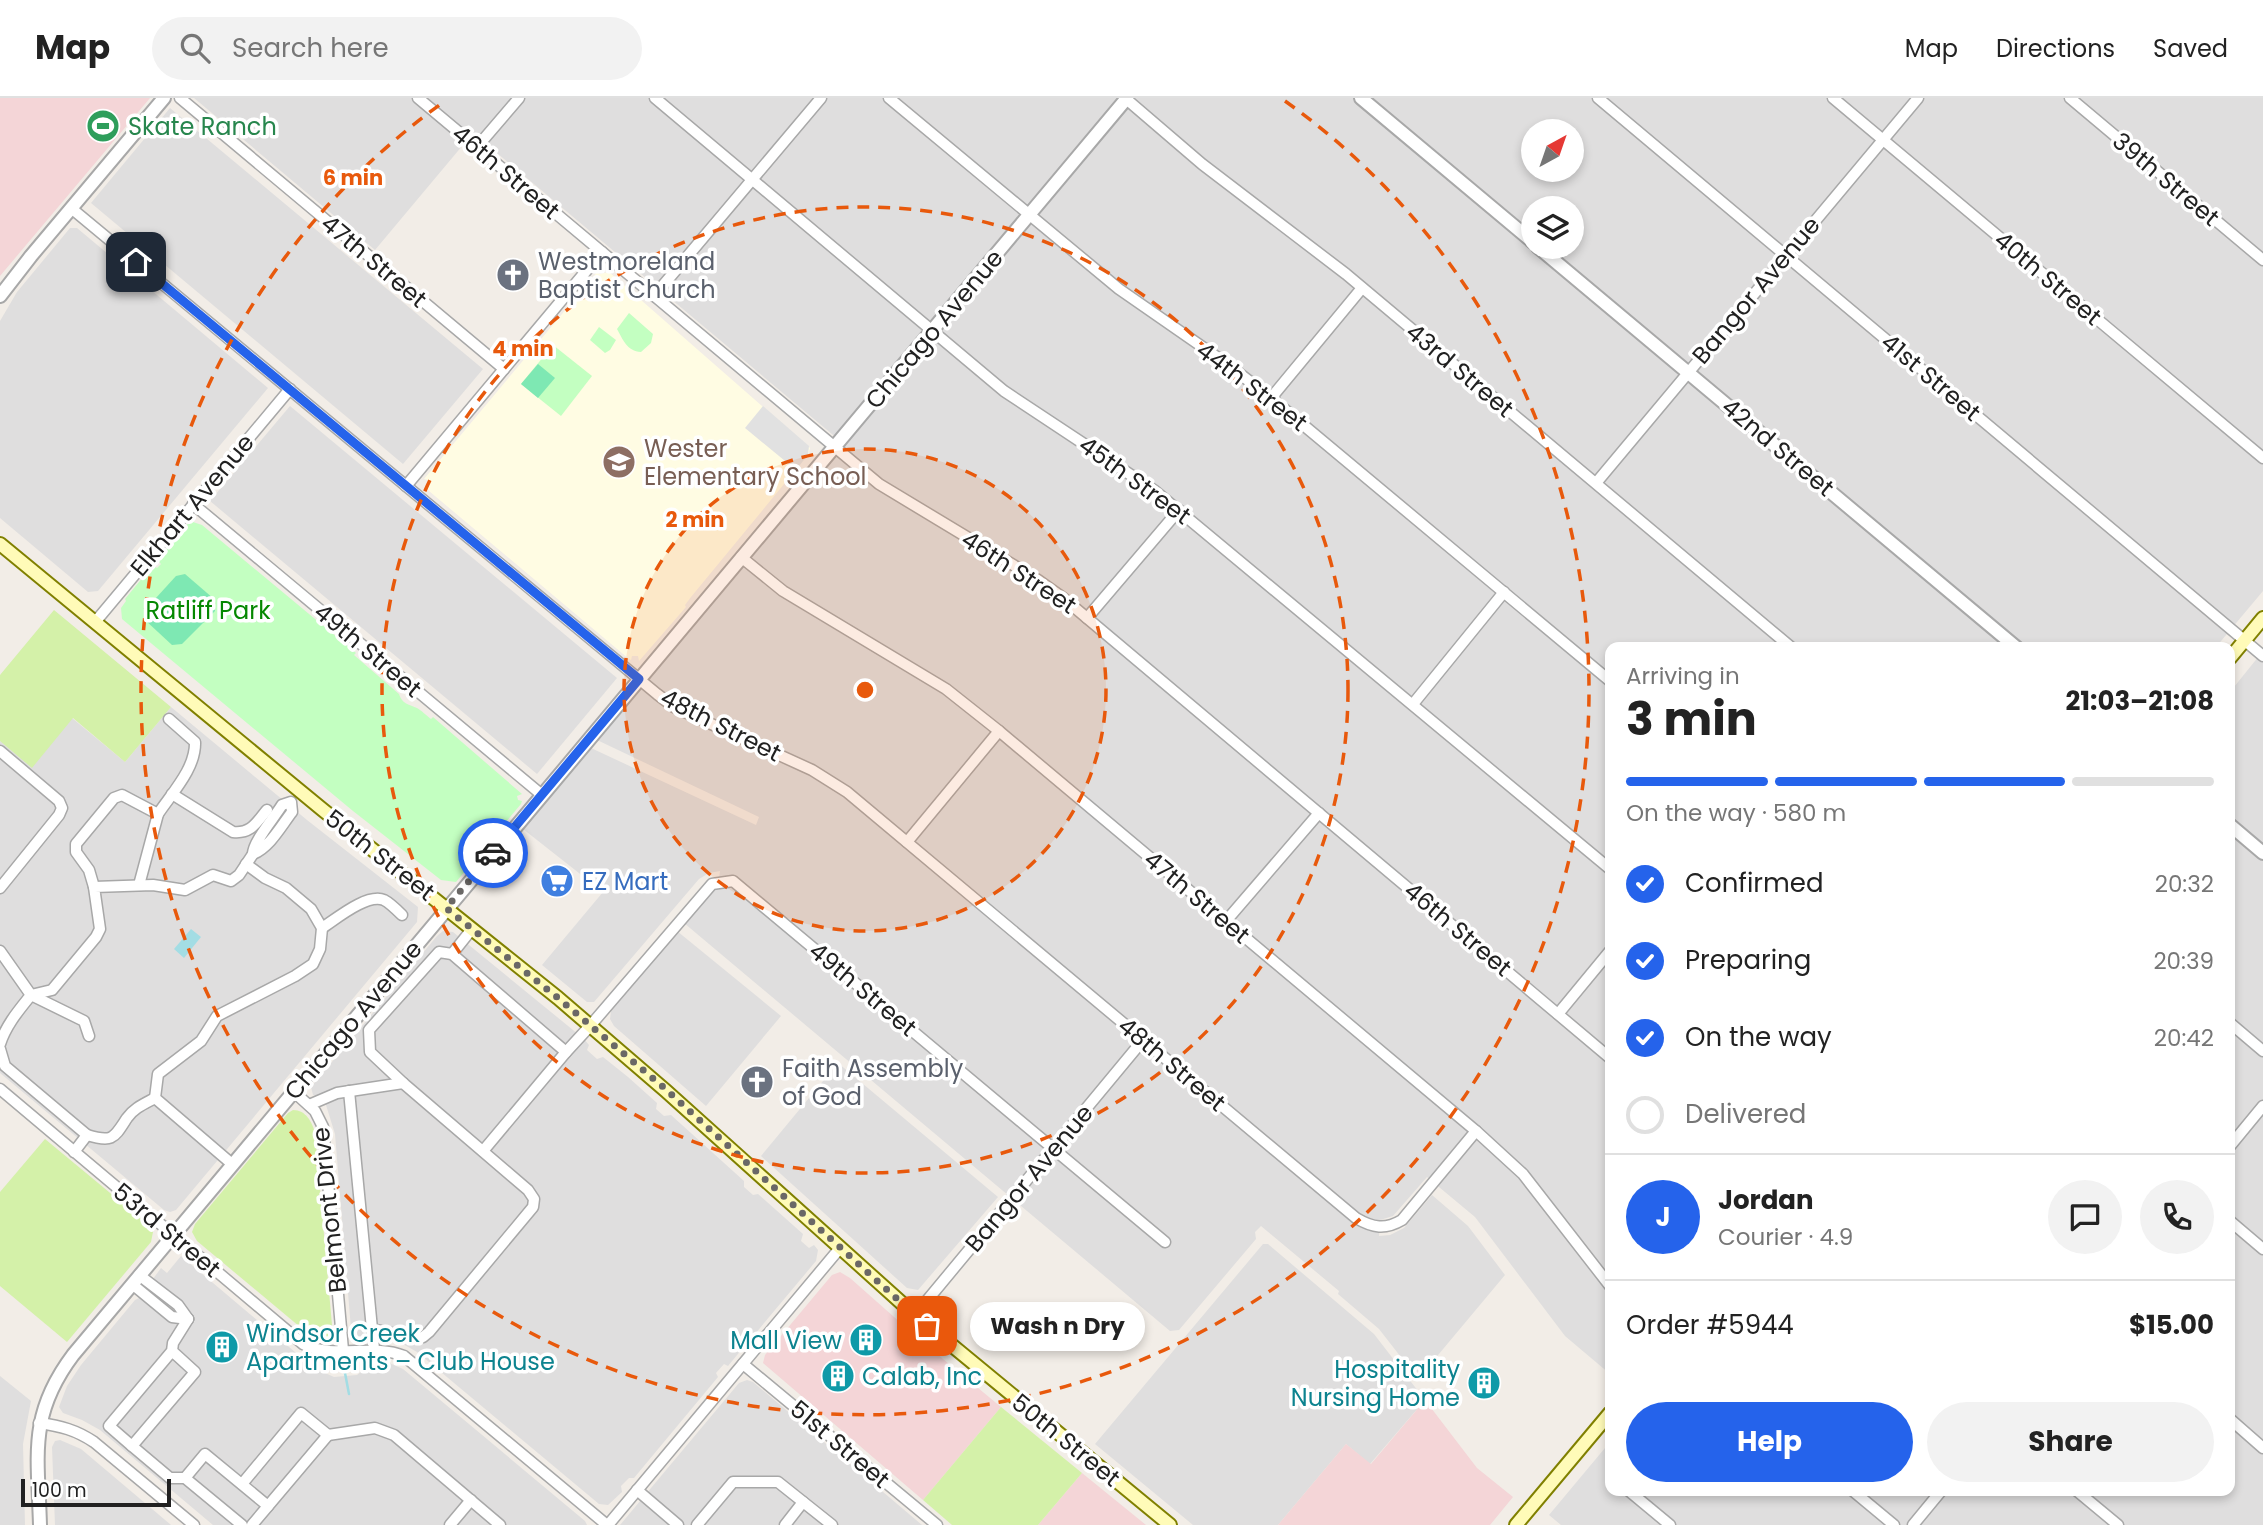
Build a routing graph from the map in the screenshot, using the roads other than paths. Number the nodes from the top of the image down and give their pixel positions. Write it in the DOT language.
graph roads {
  1 [pos="164,98"];
  2 [pos="180,98"];
  3 [pos="418,98"];
  4 [pos="519,98"];
  5 [pos="655,98"];
  6 [pos="821,98"];
  7 [pos="889,98"];
  8 [pos="1126,98"];
  9 [pos="1361,98"];
  10 [pos="1598,98"];
  11 [pos="1833,98"];
  12 [pos="1918,98"];
  13 [pos="2070,98"];
  14 [pos="1883,139"];
  15 [pos="477,147"];
  16 [pos="752,179"];
  17 [pos="71,208"];
  18 [pos="1029,215"];
  19 [pos="1521,233"];
  20 [pos="602,252"];
  21 [pos="1786,255"];
  22 [pos="1552,259"];
  23 [pos="2263,260"];
  24 [pos="1362,288"];
  25 [pos="0,296"];
  26 [pos="654,296"];
  27 [pos="932,331"];
  28 [pos="504,369"];
  29 [pos="1688,372"];
  30 [pos="290,389"];
  31 [pos="1272,398"];
  32 [pos="834,447"];
  33 [pos="2263,458"];
  34 [pos="1596,483"];
  35 [pos="407,486"];
  36 [pos="193,504"];
  37 [pos="1179,510"];
  38 [pos="0,544"];
  39 [pos="741,557"];
  40 [pos="1504,592"];
  41 [pos="1087,618"];
  42 [pos="2263,618"];
  43 [pos="96,621"];
  44 [pos="2244,640"];
  45 [pos="1785,642"];
  46 [pos="2010,642"];
  47 [pos="2235,652"];
  48 [pos="2263,656"];
  49 [pos="1605,677"];
  50 [pos="639,679"];
  51 [pos="1413,704"];
  52 [pos="169,719"];
  53 [pos="999,731"];
  54 [pos="0,751"];
  55 [pos="172,794"];
  56 [pos="542,795"];
  57 [pos="267,810"];
  58 [pos="1319,813"];
  59 [pos="158,814"];
  60 [pos="2235,829"];
  61 [pos="907,842"];
  62 [pos="2263,853"];
  63 [pos="253,854"];
  64 [pos="246,864"];
  65 [pos="1605,865"];
  66 [pos="139,884"];
  67 [pos="94,887"];
  68 [pos="0,888"];
  69 [pos="446,908"];
  70 [pos="402,915"];
  71 [pos="1226,921"];
  72 [pos="322,928"];
  73 [pos="472,929"];
  74 [pos="0,951"];
  75 [pos="452,954"];
  76 [pos="1605,957"];
  77 [pos="31,995"];
  78 [pos="1558,1014"];
  79 [pos="590,1026"];
  80 [pos="2235,1027"];
  81 [pos="89,1036"];
  82 [pos="1143,1040"];
  83 [pos="0,1046"];
  84 [pos="2263,1051"];
  85 [pos="566,1052"];
  86 [pos="1605,1054"];
  87 [pos="3,1070"];
  88 [pos="403,1083"];
  89 [pos="0,1090"];
  90 [pos="293,1091"];
  91 [pos="349,1091"];
  92 [pos="155,1098"];
  93 [pos="309,1105"];
  94 [pos="2263,1105"];
  95 [pos="1476,1130"];
  96 [pos="87,1135"];
  97 [pos="2235,1140"];
  98 [pos="1054,1148"];
  99 [pos="483,1151"];
  100 [pos="74,1152"];
  101 [pos="232,1164"];
  102 [pos="2235,1225"];
  103 [pos="173,1235"];
  104 [pos="1165,1242"];
  105 [pos="840,1248"];
  106 [pos="2263,1249"];
  107 [pos="136,1279"];
  108 [pos="1605,1280"];
  109 [pos="915,1315"];
  110 [pos="372,1329"];
  111 [pos="374,1349"];
  112 [pos="343,1350"];
  113 [pos="172,1351"];
  114 [pos="744,1364"];
  115 [pos="1605,1419"];
  116 [pos="39,1423"];
  117 [pos="2235,1423"];
  118 [pos="328,1435"];
  119 [pos="132,1446"];
  120 [pos="2263,1448"];
  121 [pos="185,1478"];
  122 [pos="242,1484"];
  123 [pos="638,1490"];
  124 [pos="1635,1496"];
  125 [pos="1859,1496"];
  126 [pos="1937,1496"];
  127 [pos="2083,1496"];
  128 [pos="471,1500"];
  129 [pos="803,1502"];
  130 [pos="268,1506"];
  131 [pos="498,1524"];
  132 [pos="40,1525"];
  133 [pos="194,1525"];
  134 [pos="242,1525"];
  135 [pos="252,1525"];
  136 [pos="450,1525"];
  137 [pos="607,1525"];
  138 [pos="678,1525"];
  139 [pos="697,1525"];
  140 [pos="785,1525"];
  141 [pos="832,1525"];
  142 [pos="937,1525"];
  143 [pos="1170,1525"];
  144 [pos="1516,1525"];
  145 [pos="1670,1525"];
  146 [pos="1894,1525"];
  147 [pos="1913,1525"];
  148 [pos="2118,1525"];
  1 -- 17 [label="street"];
  2 -- 28 [label="street, 47th Street"];
  3 -- 15 [label="street, 46th Street"];
  4 -- 15 [label="street"];
  5 -- 16 [label="street, 45th Street"];
  6 -- 16 [label="street"];
  7 -- 18 [label="street, 44th Street"];
  8 -- 18 [label="street, Chicago Avenue"];
  8 -- 24 [label="street, 43rd Street"];
  9 -- 19 [label="street"];
  10 -- 21 [label="street, 41st Street"];
  11 -- 14 [label="street, 40th Street"];
  12 -- 14 [label="street, Bangor Avenue"];
  13 -- 23 [label="street, 39th Street"];
  14 -- 21 [label="street, Bangor Avenue"];
  14 -- 33 [label="street, 40th Street"];
  15 -- 20 [label="street, 46th Street"];
  16 -- 26 [label="street"];
  16 -- 27 [label="street, 45th Street"];
  17 -- 25 [label="street"];
  17 -- 30 [label="street, 48th Street"];
  18 -- 27 [label="street, Chicago Avenue"];
  18 -- 31 [label="street, 44th Street"];
  20 -- 26 [label="street, 46th Street"];
  20 -- 28 [label="street"];
  21 -- 29 [label="street, Bangor Avenue"];
  21 -- 44 [label="street, 41st Street"];
  22 -- 29 [label="street, 42nd Street"];
  24 -- 31 [label="street"];
  24 -- 34 [label="street, 43rd Street"];
  26 -- 32 [label="street, 46th Street"];
  27 -- 32 [label="street, Chicago Avenue"];
  27 -- 37 [label="street, 45th Street"];
  28 -- 35 [label="street"];
  29 -- 34 [label="street, Bangor Avenue"];
  29 -- 46 [label="street, 42nd Street"];
  30 -- 35 [label="street, 48th Street"];
  30 -- 36 [label="street, Elkhart Avenue"];
  31 -- 40 [label="street, 44th Street"];
  32 -- 39 [label="street, Chicago Avenue"];
  32 -- 41 [label="street, 46th Street"];
  34 -- 45 [label="street, 43rd Street"];
  35 -- 50 [label="street, 48th Street"];
  36 -- 43 [label="street, Elkhart Avenue"];
  36 -- 56 [label="street, 49th Street"];
  37 -- 41 [label="street"];
  37 -- 51 [label="street, 45th Street"];
  38 -- 43 [label="main road, 50th Street"];
  39 -- 50 [label="street, Chicago Avenue"];
  39 -- 53 [label="street, 47th Street"];
  40 -- 49 [label="street, 44th Street"];
  40 -- 51 [label="street"];
  41 -- 58 [label="street, 46th Street"];
  42 -- 44 [label="main road"];
  43 -- 69 [label="main road, 50th Street"];
  44 -- 47 [label="main road"];
  44 -- 48 [label="street, 41st Street"];
  50 -- 56 [label="street, Chicago Avenue"];
  50 -- 61 [label="street, 48th Street"];
  51 -- 65 [label="street, 45th Street"];
  52 -- 55 [label="street"];
  53 -- 61 [label="street"];
  53 -- 71 [label="street, 47th Street"];
  54 -- 68 [label="street"];
  55 -- 57 [label="street"];
  55 -- 59 [label="street"];
  56 -- 69 [label="street, Chicago Avenue"];
  58 -- 71 [label="street"];
  58 -- 78 [label="street, 46th Street"];
  59 -- 66 [label="street"];
  59 -- 67 [label="street"];
  60 -- 62 [label="street"];
  61 -- 82 [label="street, 48th Street"];
  63 -- 63 [label="street"];
  63 -- 64 [label="street"];
  64 -- 66 [label="street"];
  64 -- 72 [label="street"];
  66 -- 67 [label="street"];
  67 -- 77 [label="street"];
  69 -- 73 [label="main road, 50th Street"];
  69 -- 90 [label="street, Chicago Avenue"];
  70 -- 72 [label="street"];
  71 -- 95 [label="street, 47th Street"];
  72 -- 92 [label="street"];
  73 -- 75 [label="street"];
  73 -- 79 [label="main road, 50th Street"];
  74 -- 77 [label="street"];
  75 -- 85 [label="street"];
  75 -- 88 [label="street"];
  76 -- 78 [label="street"];
  77 -- 81 [label="street"];
  77 -- 83 [label="street"];
  78 -- 86 [label="street, 46th Street"];
  79 -- 85 [label="street"];
  79 -- 98 [label="street, 49th Street"];
  79 -- 105 [label="main road, 50th Street"];
  80 -- 84 [label="street"];
  82 -- 95 [label="street, 48th Street"];
  82 -- 98 [label="street, Bangor Avenue"];
  83 -- 87 [label="street"];
  85 -- 99 [label="street"];
  87 -- 96 [label="street"];
  88 -- 91 [label="street"];
  88 -- 99 [label="street"];
  89 -- 100 [label="street, 53rd Street"];
  90 -- 93 [label="street, Belmont Drive"];
  90 -- 101 [label="street, Chicago Avenue"];
  91 -- 93 [label="street"];
  91 -- 110 [label="street"];
  92 -- 96 [label="street"];
  92 -- 101 [label="street"];
  93 -- 112 [label="street, Belmont Drive"];
  94 -- 97 [label="street"];
  95 -- 108 [label="street, 47th Street"];
  96 -- 100 [label="street"];
  98 -- 104 [label="street, 49th Street"];
  98 -- 109 [label="street, Bangor Avenue"];
  99 -- 110 [label="street"];
  100 -- 103 [label="street, 53rd Street"];
  101 -- 103 [label="street, Chicago Avenue"];
  102 -- 106 [label="street"];
  103 -- 107 [label="street, Chicago Avenue"];
  103 -- 112 [label="street, 53rd Street"];
  105 -- 109 [label="main road, 50th Street"];
  105 -- 114 [label="street"];
  107 -- 113 [label="street"];
  107 -- 116 [label="street, Chicago Avenue"];
  109 -- 143 [label="main road, 50th Street"];
  110 -- 111 [label="street"];
  111 -- 112 [label="street"];
  111 -- 137 [label="street"];
  113 -- 119 [label="street"];
  113 -- 119 [label="street"];
  114 -- 123 [label="street"];
  114 -- 142 [label="street, 51st Street"];
  115 -- 144 [label="main road"];
  116 -- 132 [label="street, Chicago Avenue"];
  116 -- 133 [label="street"];
  117 -- 120 [label="street"];
  118 -- 122 [label="street"];
  118 -- 128 [label="street"];
  118 -- 130 [label="street"];
  119 -- 121 [label="street"];
  121 -- 122 [label="street"];
  121 -- 134 [label="street"];
  122 -- 130 [label="street"];
  123 -- 137 [label="street"];
  123 -- 138 [label="street"];
  124 -- 145 [label="street"];
  125 -- 146 [label="street"];
  126 -- 147 [label="street"];
  127 -- 148 [label="street"];
  128 -- 131 [label="street"];
  128 -- 136 [label="street"];
  129 -- 139 [label="street"];
  129 -- 140 [label="street"];
  129 -- 141 [label="street"];
  130 -- 135 [label="street"];
}
